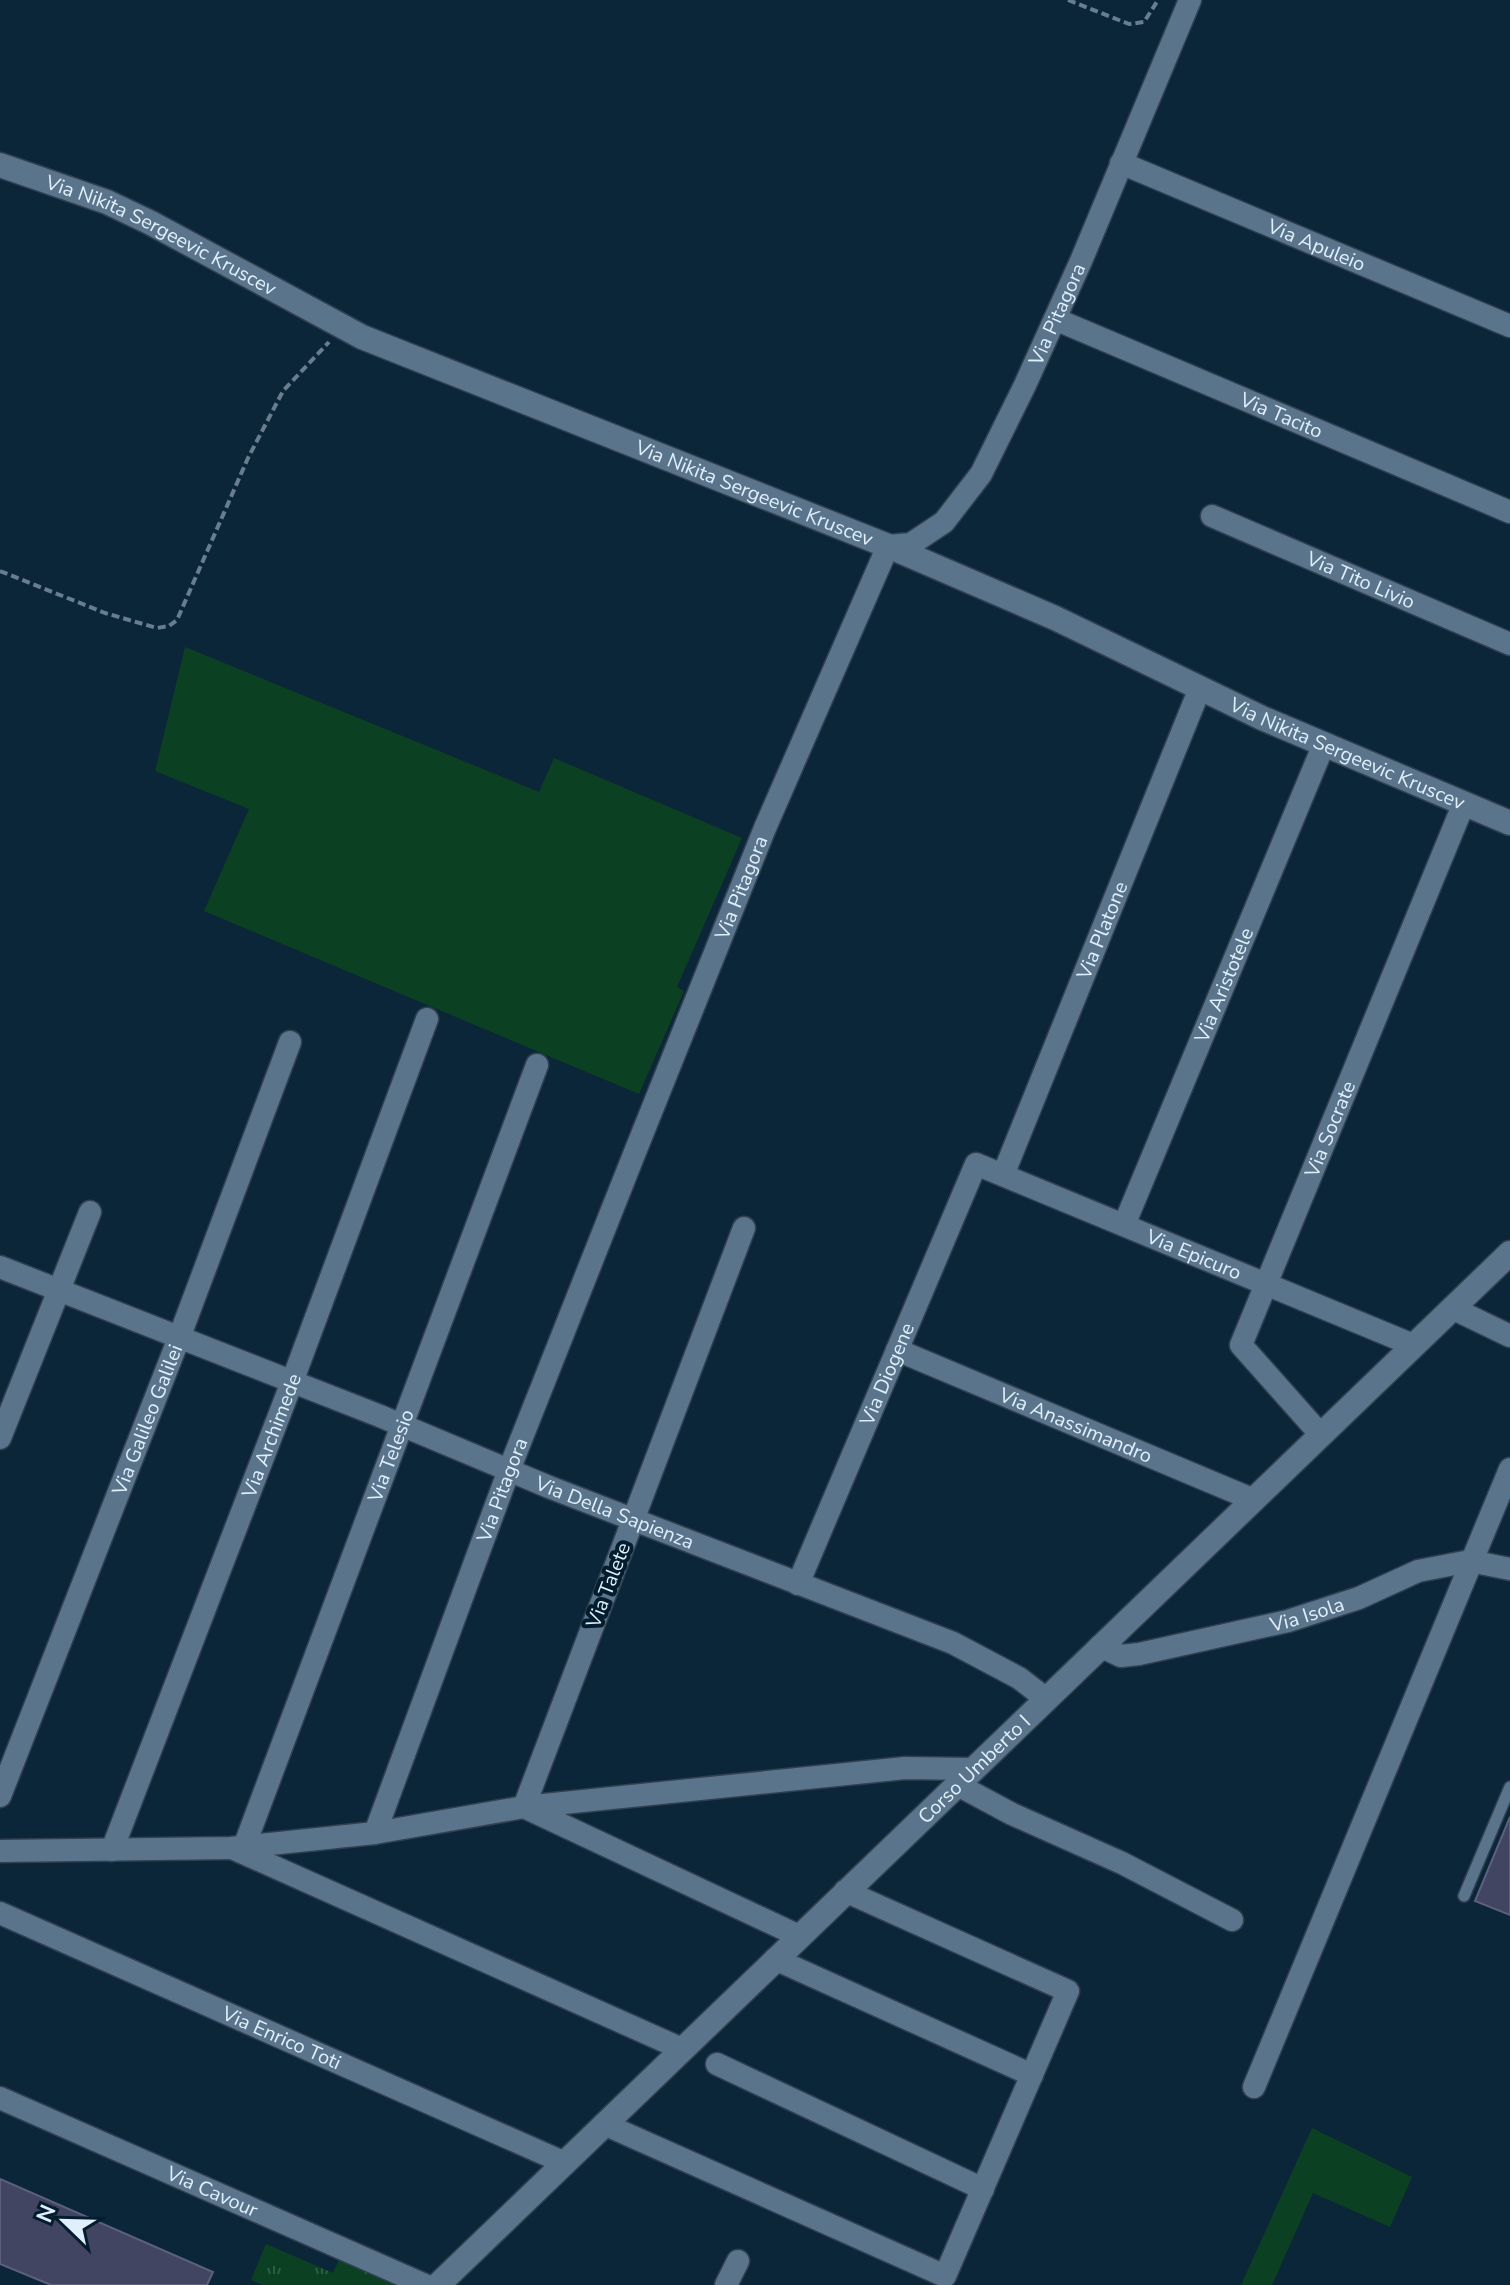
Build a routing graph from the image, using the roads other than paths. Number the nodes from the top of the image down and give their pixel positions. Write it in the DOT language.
graph roads {
  1 [pos="1190,0"];
  2 [pos="1121,163"];
  3 [pos="0,165"];
  4 [pos="1055,319"];
  5 [pos="1510,326"];
  6 [pos="1510,512"];
  7 [pos="1212,516"];
  8 [pos="888,546"];
  9 [pos="1510,644"];
  10 [pos="1200,688"];
  11 [pos="1324,744"];
  12 [pos="1464,803"];
  13 [pos="1510,823"];
  14 [pos="427,1019"];
  15 [pos="290,1042"];
  16 [pos="537,1065"];
  17 [pos="976,1164"];
  18 [pos="1003,1175"];
  19 [pos="90,1212"];
  20 [pos="1124,1225"];
  21 [pos="744,1228"];
  22 [pos="1510,1253"];
  23 [pos="0,1267"];
  24 [pos="1266,1284"];
  25 [pos="58,1291"];
  26 [pos="1452,1308"];
  27 [pos="1510,1336"];
  28 [pos="179,1338"];
  29 [pos="1413,1345"];
  30 [pos="897,1350"];
  31 [pos="292,1382"];
  32 [pos="402,1425"];
  33 [pos="1321,1435"];
  34 [pos="0,1438"];
  35 [pos="1510,1469"];
  36 [pos="509,1470"];
  37 [pos="1254,1500"];
  38 [pos="633,1520"];
  39 [pos="1470,1561"];
  40 [pos="1510,1569"];
  41 [pos="798,1584"];
  42 [pos="1100,1646"];
  43 [pos="1045,1698"];
  44 [pos="964,1776"];
  45 [pos="1510,1787"];
  46 [pos="0,1796"];
  47 [pos="524,1807"];
  48 [pos="375,1833"];
  49 [pos="238,1847"];
  50 [pos="112,1850"];
  51 [pos="0,1851"];
  52 [pos="845,1891"];
  53 [pos="1464,1896"];
  54 [pos="0,1913"];
  55 [pos="1232,1920"];
  56 [pos="799,1936"];
  57 [pos="775,1959"];
  58 [pos="682,2049"];
  59 [pos="717,2064"];
  60 [pos="1032,2075"];
  61 [pos="1254,2087"];
  62 [pos="0,2098"];
  63 [pos="604,2124"];
  64 [pos="565,2163"];
  65 [pos="983,2189"];
  66 [pos="738,2261"];
  67 [pos="425,2285"];
  68 [pos="438,2285"];
  69 [pos="726,2285"];
  1 -- 2 [label="street, Via Pitagora"];
  2 -- 4 [label="street, Via Pitagora"];
  2 -- 5 [label="street, Via Apuleio"];
  3 -- 8 [label="main road, Via Nikita Sergeevic Kruscev"];
  4 -- 6 [label="street, Via Tacito"];
  4 -- 8 [label="street, Via Pitagora"];
  7 -- 9 [label="street, Via Tito Livio"];
  8 -- 10 [label="main road, Via Nikita Sergeevic Kruscev"];
  8 -- 36 [label="street, Via Pitagora"];
  10 -- 11 [label="main road, Via Nikita Sergeevic Kruscev"];
  10 -- 18 [label="street, Via Platone"];
  11 -- 12 [label="main road, Via Nikita Sergeevic Kruscev"];
  11 -- 20 [label="street, Via Aristotele"];
  12 -- 13 [label="main road, Via Nikita Sergeevic Kruscev"];
  12 -- 24 [label="street, Via Socrate"];
  14 -- 31 [label="street, Via Archimede"];
  15 -- 28 [label="street, Via Galileo Galilei"];
  16 -- 32 [label="street, Via Telesio"];
  17 -- 18 [label="street, Via Epicuro"];
  17 -- 30 [label="street, Via Diogene"];
  18 -- 20 [label="street, Via Epicuro"];
  19 -- 25 [label="street"];
  20 -- 24 [label="street, Via Epicuro"];
  21 -- 38 [label="street, Via Talete"];
  22 -- 26 [label="main road, Corso Umberto I"];
  23 -- 25 [label="street, Via Della Sapienza"];
  24 -- 29 [label="street, Via Epicuro"];
  24 -- 33 [label="street, Via Socrate"];
  25 -- 28 [label="street, Via Della Sapienza"];
  25 -- 34 [label="street"];
  26 -- 27 [label="street"];
  26 -- 29 [label="main road, Corso Umberto I"];
  28 -- 31 [label="street, Via Della Sapienza"];
  28 -- 46 [label="street, Via Galileo Galilei"];
  29 -- 33 [label="main road, Corso Umberto I"];
  30 -- 37 [label="street, Via Anassimandro"];
  30 -- 41 [label="street, Via Diogene"];
  31 -- 32 [label="street, Via Della Sapienza"];
  31 -- 50 [label="street, Via Archimede"];
  32 -- 36 [label="street, Via Della Sapienza"];
  32 -- 49 [label="street, Via Telesio"];
  33 -- 37 [label="main road, Corso Umberto I"];
  35 -- 39 [label="street"];
  36 -- 38 [label="street, Via Della Sapienza"];
  36 -- 48 [label="street, Via Pitagora"];
  37 -- 42 [label="main road, Corso Umberto I"];
  38 -- 41 [label="street, Via Della Sapienza"];
  38 -- 47 [label="street, Via Talete"];
  39 -- 40 [label="street, Via Isola"];
  39 -- 42 [label="street, Via Isola"];
  39 -- 61 [label="street"];
  41 -- 43 [label="street, Via Della Sapienza"];
  42 -- 43 [label="main road, Corso Umberto I"];
  43 -- 44 [label="main road, Corso Umberto I"];
  44 -- 47 [label="street"];
  44 -- 52 [label="main road, Corso Umberto I"];
  44 -- 55 [label="street"];
  45 -- 53 [label="lane"];
  47 -- 48 [label="street"];
  47 -- 56 [label="street"];
  48 -- 49 [label="street"];
  49 -- 50 [label="street"];
  49 -- 58 [label="street"];
  50 -- 51 [label="street"];
  52 -- 56 [label="main road, Corso Umberto I"];
  52 -- 60 [label="street"];
  54 -- 64 [label="street, Via Enrico Toti"];
  56 -- 57 [label="main road, Corso Umberto I"];
  57 -- 58 [label="main road, Corso Umberto I"];
  57 -- 60 [label="street"];
  58 -- 63 [label="main road, Corso Umberto I"];
  59 -- 65 [label="street"];
  60 -- 65 [label="street"];
  62 -- 67 [label="street, Via Cavour"];
  63 -- 64 [label="main road, Corso Umberto I"];
  63 -- 65 [label="street"];
  64 -- 68 [label="main road, Corso Umberto I"];
  66 -- 69 [label="street"];
}
